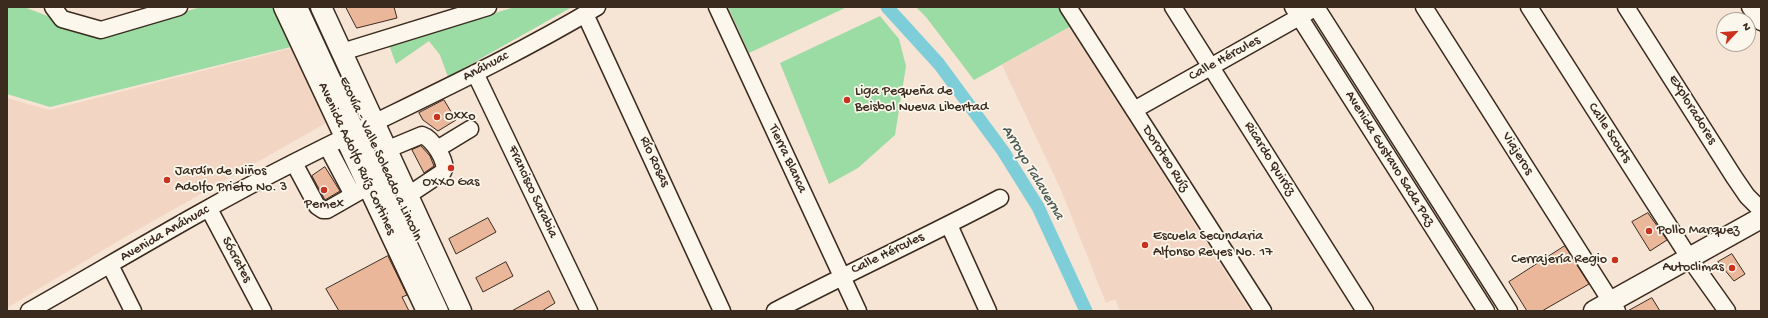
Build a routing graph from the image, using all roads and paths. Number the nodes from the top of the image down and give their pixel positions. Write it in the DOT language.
graph roads {
  1 [pos="53,7"];
  2 [pos="179,7"];
  3 [pos="284,7"];
  4 [pos="299,7"];
  5 [pos="310,7"];
  6 [pos="321,7"];
  7 [pos="488,7"];
  8 [pos="717,7"];
  9 [pos="1068,7"];
  10 [pos="1173,7"];
  11 [pos="1316,7"];
  12 [pos="1424,7"];
  13 [pos="1529,7"];
  14 [pos="1626,7"];
  15 [pos="1750,7"];
  16 [pos="155,10"];
  17 [pos="591,10"];
  18 [pos="1296,12"];
  19 [pos="1761,22"];
  20 [pos="342,52"];
  21 [pos="1210,66"];
  22 [pos="475,73"];
  23 [pos="1134,110"];
  24 [pos="470,129"];
  25 [pos="360,130"];
  26 [pos="327,146"];
  27 [pos="437,149"];
  28 [pos="386,150"];
  29 [pos="294,163"];
  30 [pos="361,191"];
  31 [pos="408,196"];
  32 [pos="1000,198"];
  33 [pos="209,209"];
  34 [pos="1761,210"];
  35 [pos="1761,218"];
  36 [pos="949,225"];
  37 [pos="1690,259"];
  38 [pos="110,265"];
  39 [pos="842,276"];
  40 [pos="1607,308"];
  41 [pos="29,311"];
  42 [pos="133,311"];
  43 [pos="263,311"];
  44 [pos="427,311"];
  45 [pos="440,311"];
  46 [pos="451,311"];
  47 [pos="461,311"];
  48 [pos="589,311"];
  49 [pos="722,311"];
  50 [pos="775,311"];
  51 [pos="858,311"];
  52 [pos="988,311"];
  53 [pos="1263,311"];
  54 [pos="1366,311"];
  55 [pos="1486,311"];
  56 [pos="1509,311"];
  57 [pos="1727,311"];
  1 -- 16 [label="street"];
  2 -- 16 [label="street"];
  3 -- 25 [label="main road, Avenida Adolfo Ruíz Cortines"];
  4 -- 25 [label="street"];
  5 -- 25 [label="street, Ecovía - Valle Soleado a Lincoln"];
  6 -- 20 [label="main road, Avenida Adolfo Ruíz Cortines"];
  7 -- 20 [label="street"];
  8 -- 39 [label="street, Tierra Blanca"];
  9 -- 23 [label="street, Doroteo Ruíz"];
  10 -- 21 [label="street, Ricardo Quiróz"];
  11 -- 18 [label="street, Calle Hércules"];
  11 -- 56 [label="street, Avenida Gustavo Sada Paz"];
  12 -- 40 [label="street, Viajeros"];
  13 -- 37 [label="street, Calle Scouts"];
  14 -- 34 [label="street, Exploradores"];
  15 -- 19 [label="street"];
  17 -- 22 [label="street, Anáhuac"];
  17 -- 49 [label="street, Río Rosas"];
  18 -- 21 [label="street, Calle Hércules"];
  18 -- 55 [label="street, Avenida Gustavo Sada Paz"];
  20 -- 25 [label="main road, Avenida Adolfo Ruíz Cortines"];
  21 -- 23 [label="street, Calle Hércules"];
  21 -- 54 [label="street, Ricardo Quiróz"];
  22 -- 25 [label="street, Anáhuac"];
  22 -- 48 [label="street, Francisco Sarabia"];
  23 -- 53 [label="street, Doroteo Ruíz"];
  24 -- 27 [label="street"];
  25 -- 26 [label="street, Avenida Anáhuac"];
  25 -- 28 [label="main road, Avenida Adolfo Ruíz Cortines"];
  25 -- 30 [label="main road, Avenida Adolfo Ruíz Cortines"];
  25 -- 45 [label="street"];
  25 -- 46 [label="street, Ecovía - Valle Soleado a Lincoln"];
  26 -- 29 [label="street, Avenida Anáhuac"];
  26 -- 30 [label="street"];
  27 -- 28 [label="street"];
  27 -- 31 [label="street"];
  28 -- 31 [label="main road, Avenida Adolfo Ruíz Cortines"];
  29 -- 30 [label="street"];
  29 -- 33 [label="street, Avenida Anáhuac"];
  30 -- 44 [label="main road, Avenida Adolfo Ruíz Cortines"];
  31 -- 47 [label="main road, Avenida Adolfo Ruíz Cortines"];
  32 -- 36 [label="street, Calle Hércules"];
  33 -- 38 [label="street, Avenida Anáhuac"];
  33 -- 43 [label="street, Sócrates"];
  35 -- 37 [label="main road"];
  36 -- 39 [label="street, Calle Hércules"];
  36 -- 52 [label="street"];
  37 -- 40 [label="main road"];
  37 -- 57 [label="street, Calle Scouts"];
  38 -- 41 [label="street, Avenida Anáhuac"];
  38 -- 42 [label="street"];
  39 -- 50 [label="street, Calle Hércules"];
  39 -- 51 [label="street, Tierra Blanca"];
}
